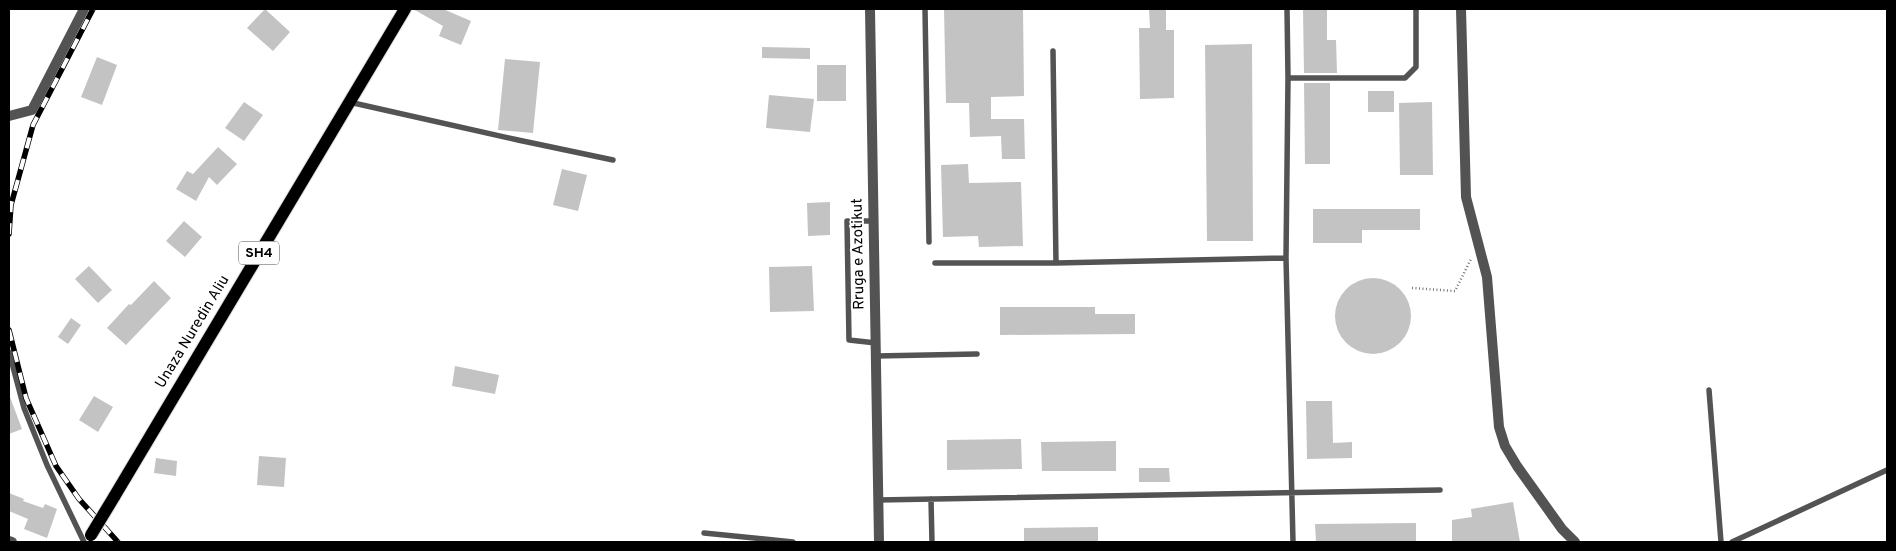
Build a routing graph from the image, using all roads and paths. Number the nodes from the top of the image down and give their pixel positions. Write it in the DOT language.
graph roads {
  1 [pos="84,9"];
  2 [pos="405,9"];
  3 [pos="870,9"];
  4 [pos="924,9"];
  5 [pos="1287,9"];
  6 [pos="1416,9"];
  7 [pos="1461,9"];
  8 [pos="1053,51"];
  9 [pos="1288,78"];
  10 [pos="349,102"];
  11 [pos="9,116"];
  12 [pos="613,160"];
  13 [pos="874,221"];
  14 [pos="929,242"];
  15 [pos="1479,245"];
  16 [pos="1286,258"];
  17 [pos="935,263"];
  18 [pos="1056,263"];
  19 [pos="1412,288"];
  20 [pos="876,343"];
  21 [pos="9,352"];
  22 [pos="977,354"];
  23 [pos="876,356"];
  24 [pos="1709,390"];
  25 [pos="1887,470"];
  26 [pos="1440,490"];
  27 [pos="1292,493"];
  28 [pos="931,499"];
  29 [pos="878,500"];
  30 [pos="704,533"];
  31 [pos="88,540"];
  32 [pos="793,542"];
  33 [pos="879,542"];
  34 [pos="932,542"];
  35 [pos="1293,542"];
  36 [pos="1575,542"];
  37 [pos="1721,542"];
  38 [pos="1732,542"];
  1 -- 11 [label="street"];
  2 -- 10 [label="main road, Unaza Nuredin Aliu / SH4"];
  3 -- 13 [label="street, Rruga e Azotikut"];
  4 -- 14 [label="lane"];
  5 -- 9 [label="lane"];
  6 -- 9 [label="lane"];
  7 -- 15 [label="street"];
  8 -- 18 [label="lane"];
  9 -- 16 [label="lane"];
  10 -- 12 [label="lane"];
  10 -- 31 [label="main road, Unaza Nuredin Aliu / SH4, bridge"];
  13 -- 20 [label="street, Rruga e Azotikut"];
  13 -- 20 [label="lane"];
  15 -- 19 [label="path"];
  15 -- 36 [label="street"];
  16 -- 18 [label="lane"];
  16 -- 27 [label="lane"];
  17 -- 18 [label="lane"];
  20 -- 23 [label="street, Rruga e Azotikut"];
  21 -- 31 [label="lane"];
  22 -- 23 [label="lane"];
  23 -- 29 [label="street, Rruga e Azotikut"];
  24 -- 37 [label="lane"];
  25 -- 38 [label="lane"];
  26 -- 27 [label="lane"];
  27 -- 28 [label="lane"];
  27 -- 35 [label="lane"];
  28 -- 29 [label="lane"];
  28 -- 34 [label="lane"];
  29 -- 33 [label="street, Rruga e Azotikut"];
  30 -- 32 [label="lane"];
}
